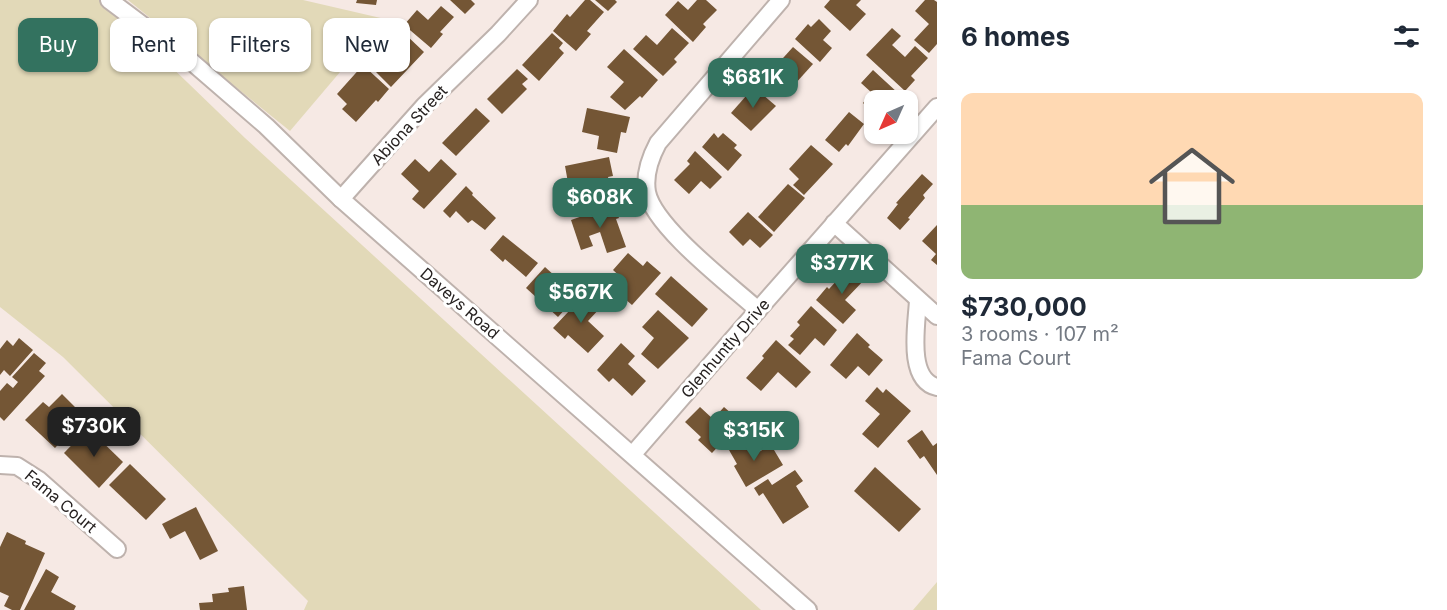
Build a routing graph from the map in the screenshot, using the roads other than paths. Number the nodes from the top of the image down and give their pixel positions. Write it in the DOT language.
graph roads {
  1 [pos="109,0"];
  2 [pos="529,0"];
  3 [pos="782,0"];
  4 [pos="937,107"];
  5 [pos="341,199"];
  6 [pos="834,223"];
  7 [pos="918,300"];
  8 [pos="758,310"];
  9 [pos="937,316"];
  10 [pos="937,387"];
  11 [pos="633,454"];
  12 [pos="0,465"];
  13 [pos="117,549"];
  14 [pos="808,610"];
  1 -- 5 [label="street, Daveys Road"];
  2 -- 5 [label="street, Abiona Street"];
  3 -- 8 [label="street"];
  4 -- 6 [label="street, Glenhuntly Drive"];
  5 -- 11 [label="street, Daveys Road"];
  6 -- 7 [label="street"];
  6 -- 8 [label="street, Glenhuntly Drive"];
  7 -- 9 [label="street"];
  7 -- 10 [label="street"];
  8 -- 11 [label="street, Glenhuntly Drive"];
  11 -- 14 [label="street, Daveys Road"];
  12 -- 13 [label="street, Fama Court"];
}
